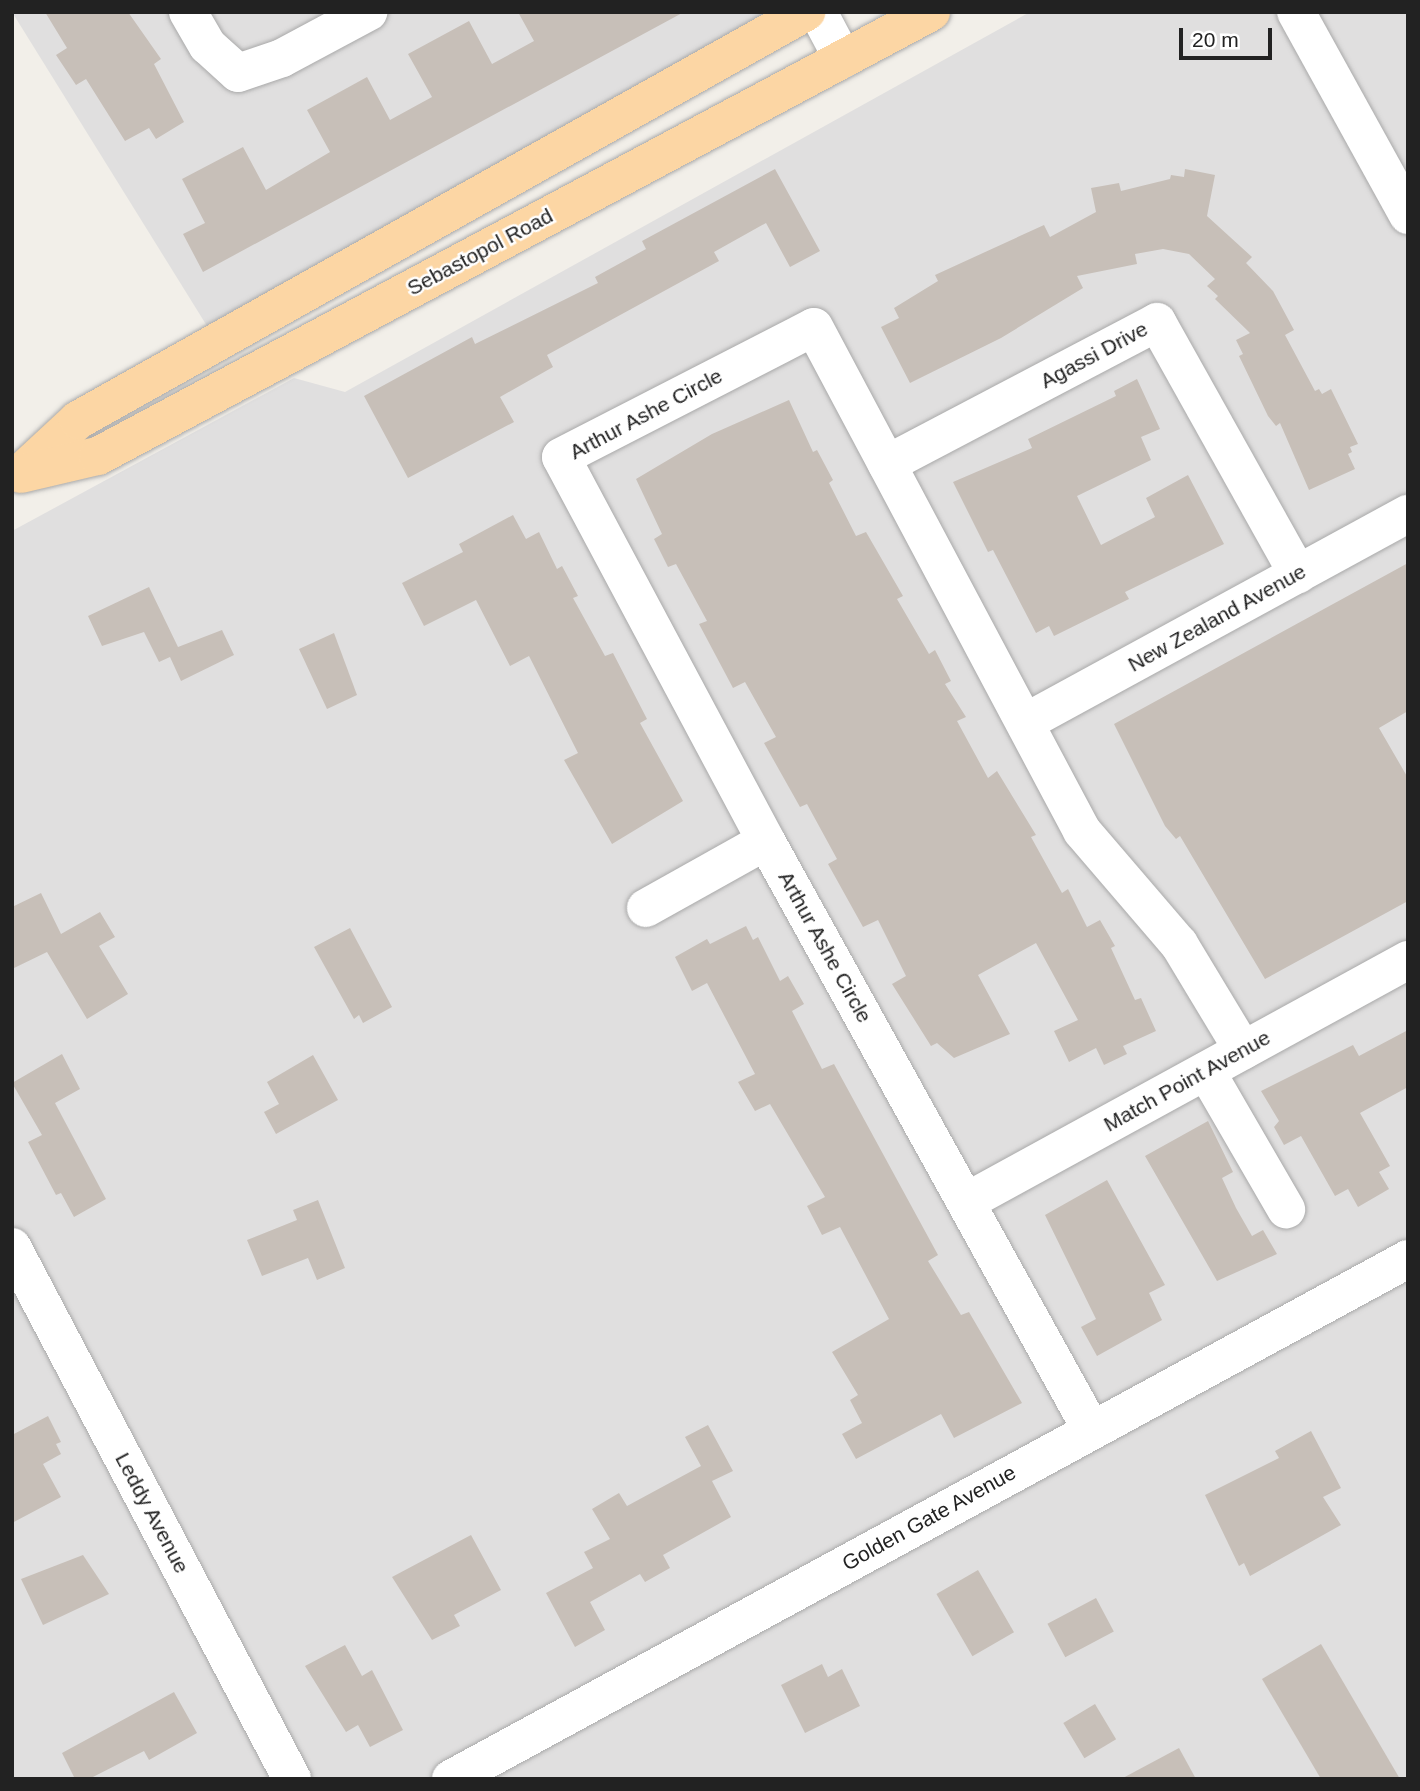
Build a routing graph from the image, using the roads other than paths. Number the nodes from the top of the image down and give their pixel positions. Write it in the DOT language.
graph roads {
  1 [pos="188,12"];
  2 [pos="368,12"];
  3 [pos="806,12"];
  4 [pos="818,12"];
  5 [pos="931,12"];
  6 [pos="1296,12"];
  7 [pos="843,60"];
  8 [pos="1408,215"];
  9 [pos="887,464"];
  10 [pos="17,476"];
  11 [pos="1408,514"];
  12 [pos="1298,574"];
  13 [pos="1026,722"];
  14 [pos="766,841"];
  15 [pos="646,908"];
  16 [pos="1408,960"];
  17 [pos="1242,1050"];
  18 [pos="1206,1071"];
  19 [pos="966,1202"];
  20 [pos="1286,1209"];
  21 [pos="12,1247"];
  22 [pos="1408,1259"];
  23 [pos="1091,1429"];
  24 [pos="292,1779"];
  25 [pos="451,1779"];
  1 -- 2 [label="street"];
  3 -- 10 [label="main road, Sebastopol Road"];
  4 -- 7 [label="street"];
  5 -- 7 [label="main road, Sebastopol Road"];
  6 -- 8 [label="street"];
  7 -- 10 [label="main road, Sebastopol Road"];
  9 -- 12 [label="street, Agassi Drive"];
  9 -- 13 [label="street, Arthur Ashe Circle"];
  9 -- 14 [label="street, Arthur Ashe Circle"];
  11 -- 12 [label="street, New Zealand Avenue"];
  12 -- 13 [label="street, New Zealand Avenue"];
  13 -- 17 [label="street, Arthur Ashe Circle"];
  14 -- 15 [label="street"];
  14 -- 19 [label="street, Arthur Ashe Circle"];
  16 -- 17 [label="street, Match Point Avenue"];
  17 -- 18 [label="street, Match Point Avenue"];
  18 -- 19 [label="street, Match Point Avenue"];
  18 -- 20 [label="street"];
  19 -- 23 [label="street, Arthur Ashe Circle"];
  21 -- 24 [label="street, Leddy Avenue"];
  22 -- 23 [label="street, Golden Gate Avenue"];
  23 -- 25 [label="street, Golden Gate Avenue"];
}
